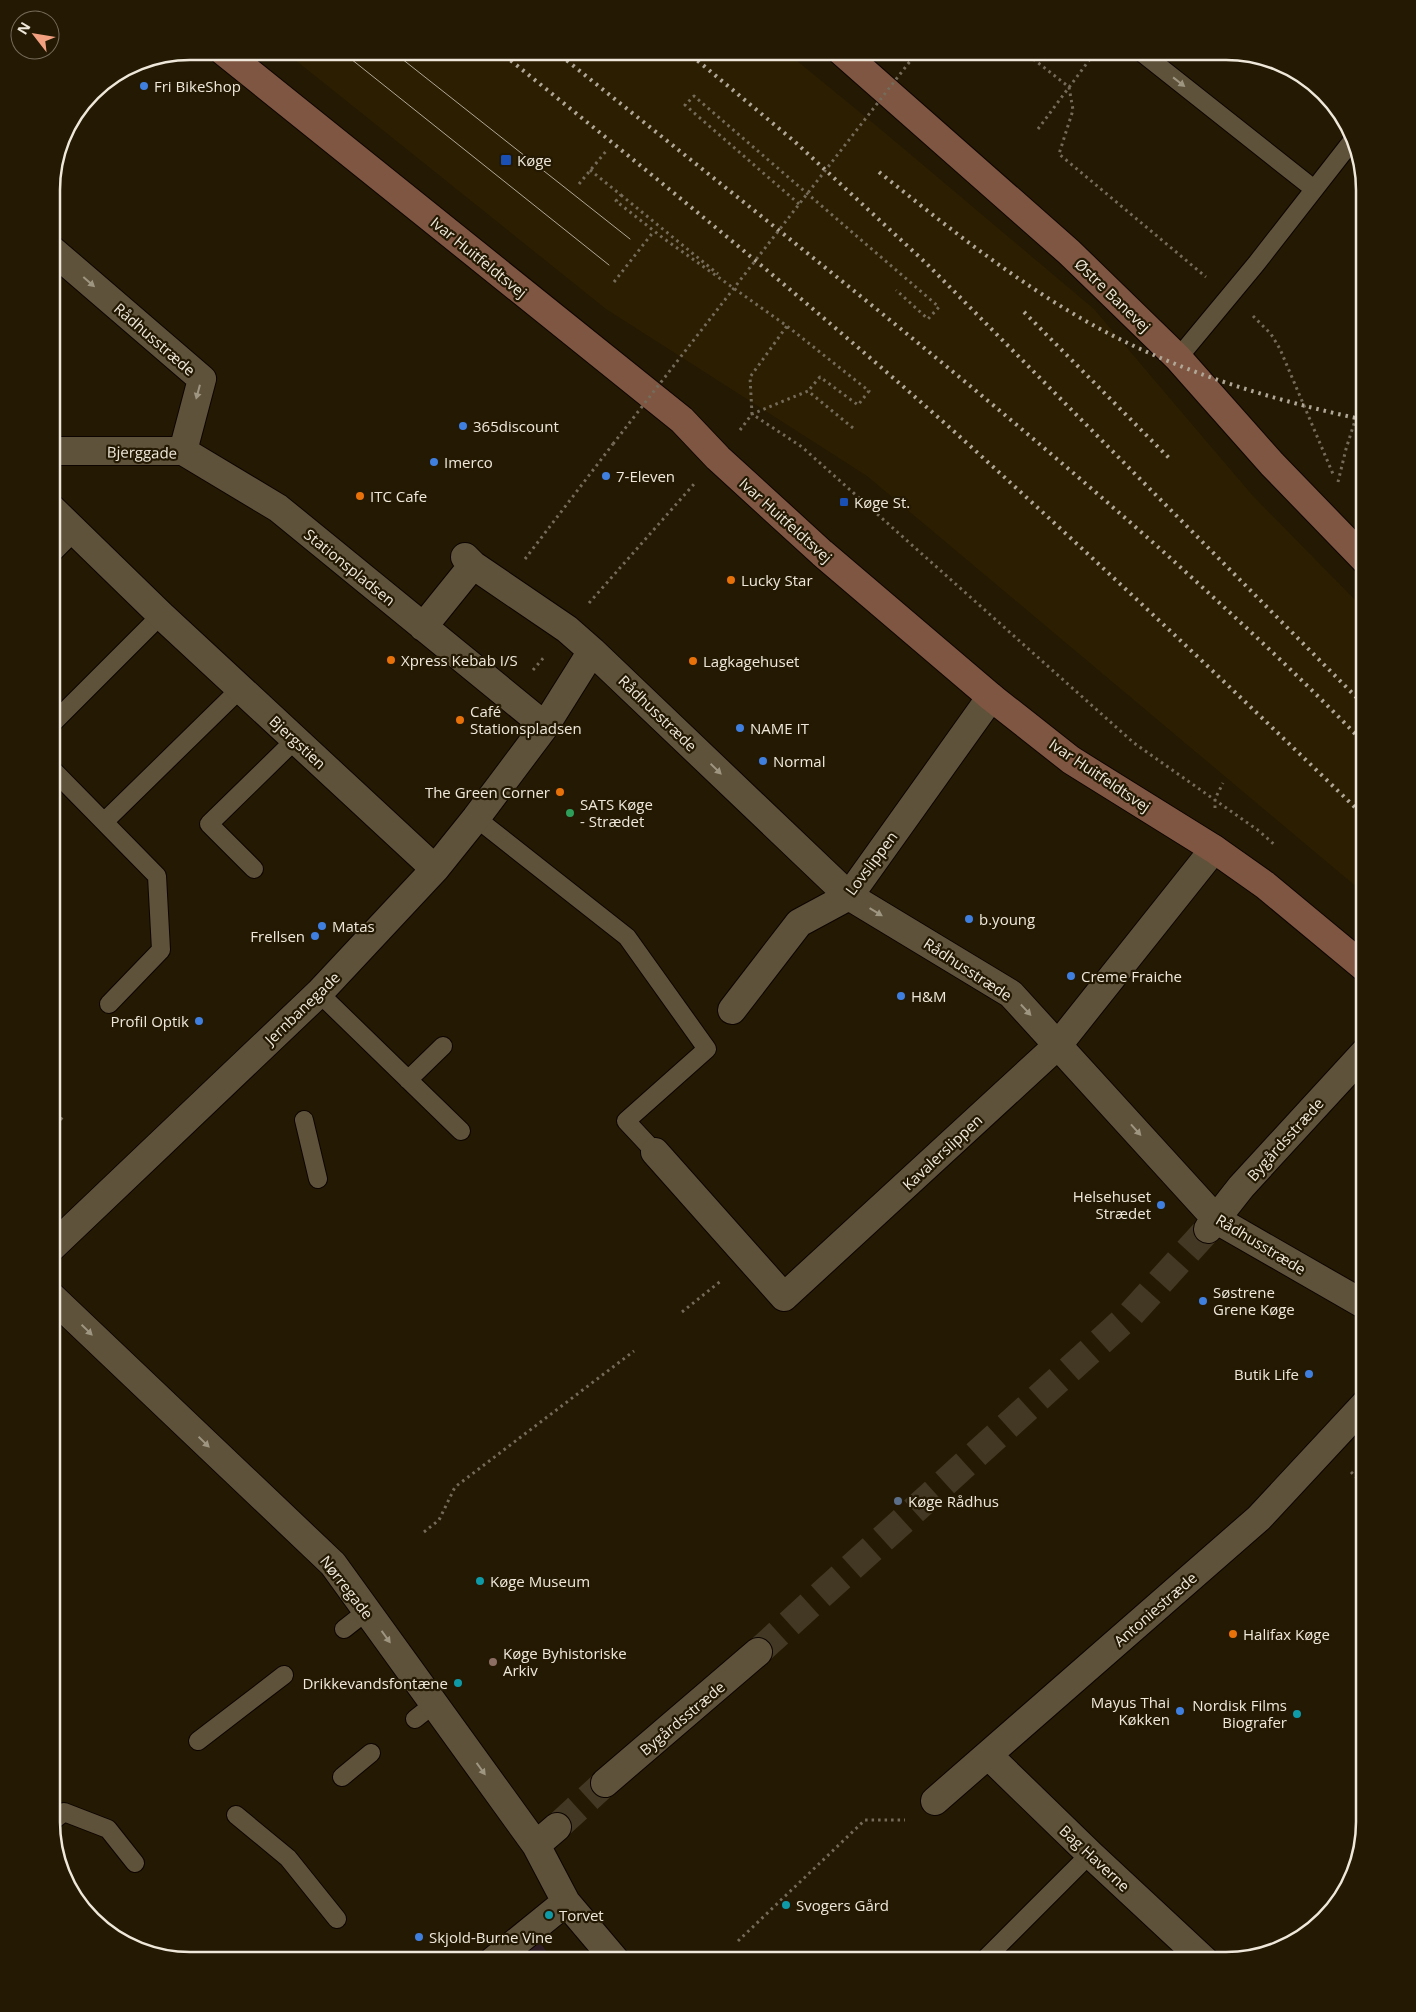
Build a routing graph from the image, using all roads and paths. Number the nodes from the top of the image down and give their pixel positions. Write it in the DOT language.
graph roads {
  1 [pos="234,60"];
  2 [pos="851,60"];
  3 [pos="912,60"];
  4 [pos="1034,60"];
  5 [pos="1090,60"];
  6 [pos="1151,60"];
  7 [pos="1069,87"];
  8 [pos="1038,129"];
  9 [pos="1348,146"];
  10 [pos="607,150"];
  11 [pos="590,170"];
  12 [pos="579,184"];
  13 [pos="1314,189"];
  14 [pos="621,195"];
  15 [pos="799,204"];
  16 [pos="654,231"];
  17 [pos="60,257"];
  18 [pos="614,282"];
  19 [pos="734,288"];
  20 [pos="896,290"];
  21 [pos="1230,296"];
  22 [pos="787,326"];
  23 [pos="1178,358"];
  24 [pos="808,390"];
  25 [pos="752,414"];
  26 [pos="1356,417"];
  27 [pos="853,428"];
  28 [pos="60,451"];
  29 [pos="183,451"];
  30 [pos="718,458"];
  31 [pos="278,508"];
  32 [pos="60,516"];
  33 [pos="548,527"];
  34 [pos="75,532"];
  35 [pos="60,546"];
  36 [pos="1356,551"];
  37 [pos="162,616"];
  38 [pos="423,626"];
  39 [pos="567,629"];
  40 [pos="592,651"];
  41 [pos="240,689"];
  42 [pos="991,697"];
  43 [pos="510,698"];
  44 [pos="60,717"];
  45 [pos="537,736"];
  46 [pos="295,740"];
  47 [pos="60,777"];
  48 [pos="476,818"];
  49 [pos="104,822"];
  50 [pos="1214,849"];
  51 [pos="1280,851"];
  52 [pos="254,869"];
  53 [pos="435,869"];
  54 [pos="849,896"];
  55 [pos="1356,961"];
  56 [pos="320,993"];
  57 [pos="109,1004"];
  58 [pos="732,1010"];
  59 [pos="1058,1045"];
  60 [pos="442,1046"];
  61 [pos="1356,1062"];
  62 [pos="408,1080"];
  63 [pos="60,1117"];
  64 [pos="304,1120"];
  65 [pos="65,1122"];
  66 [pos="461,1131"];
  67 [pos="654,1152"];
  68 [pos="318,1179"];
  69 [pos="1213,1224"];
  70 [pos="60,1240"];
  71 [pos="750,1258"];
  72 [pos="1356,1300"];
  73 [pos="60,1305"];
  74 [pos="682,1312"];
  75 [pos="634,1350"];
  76 [pos="1356,1414"];
  77 [pos="424,1532"];
  78 [pos="367,1611"];
  79 [pos="344,1629"];
  80 [pos="758,1652"];
  81 [pos="284,1674"];
  82 [pos="198,1741"];
  83 [pos="371,1753"];
  84 [pos="988,1755"];
  85 [pos="342,1777"];
  86 [pos="605,1783"];
  87 [pos="934,1801"];
  88 [pos="60,1815"];
  89 [pos="236,1815"];
  90 [pos="557,1826"];
  91 [pos="536,1845"];
  92 [pos="1090,1854"];
  93 [pos="135,1863"];
  94 [pos="566,1902"];
  95 [pos="337,1920"];
  96 [pos="738,1941"];
  97 [pos="503,1952"];
  98 [pos="608,1952"];
  99 [pos="992,1952"];
  100 [pos="1195,1952"];
  1 -- 30 [label="street, Ivar Huitfeldtsvej"];
  2 -- 23 [label="street, Østre Banevej"];
  3 -- 15 [label="path, bridge"];
  4 -- 7 [label="path"];
  5 -- 7 [label="path"];
  6 -- 13 [label="lane, one-way"];
  7 -- 8 [label="path"];
  7 -- 21 [label="path"];
  9 -- 13 [label="lane"];
  10 -- 11 [label="path"];
  11 -- 12 [label="path"];
  11 -- 14 [label="path"];
  13 -- 21 [label="lane"];
  14 -- 16 [label="path"];
  14 -- 19 [label="path"];
  15 -- 19 [label="path, bridge"];
  15 -- 20 [label="path"];
  16 -- 18 [label="path"];
  16 -- 22 [label="path"];
  17 -- 29 [label="street, Rådhusstræde, one-way"];
  19 -- 33 [label="path, bridge"];
  21 -- 23 [label="lane"];
  21 -- 26 [label="path"];
  22 -- 24 [label="path"];
  22 -- 25 [label="path"];
  23 -- 36 [label="street, Østre Banevej"];
  24 -- 25 [label="path"];
  24 -- 27 [label="path"];
  25 -- 30 [label="path"];
  25 -- 51 [label="path"];
  28 -- 29 [label="street, Bjerggade"];
  29 -- 31 [label="street, Bjerggade"];
  30 -- 39 [label="path"];
  30 -- 42 [label="street, Ivar Huitfeldtsvej"];
  31 -- 38 [label="street, Stationspladsen"];
  32 -- 34 [label="street"];
  34 -- 35 [label="lane"];
  34 -- 37 [label="street"];
  37 -- 41 [label="street, Bjergstien"];
  37 -- 44 [label="lane"];
  38 -- 39 [label="street, Rådhusstræde"];
  38 -- 43 [label="street, Stationspladsen"];
  39 -- 40 [label="street, Rådhusstræde"];
  39 -- 43 [label="path"];
  40 -- 45 [label="street"];
  40 -- 54 [label="street, Rådhusstræde, one-way"];
  41 -- 46 [label="street, Bjergstien"];
  41 -- 49 [label="lane"];
  42 -- 50 [label="street, Ivar Huitfeldtsvej"];
  42 -- 54 [label="street, Lovslippen"];
  43 -- 45 [label="street, Stationspladsen"];
  45 -- 48 [label="street, Jernbanegade"];
  46 -- 52 [label="lane"];
  46 -- 53 [label="street, Bjergstien"];
  47 -- 49 [label="lane"];
  48 -- 53 [label="street, Jernbanegade"];
  48 -- 67 [label="lane"];
  49 -- 57 [label="lane"];
  50 -- 55 [label="street, Ivar Huitfeldtsvej"];
  50 -- 59 [label="street, Kavalerslippen"];
  53 -- 56 [label="street, Jernbanegade"];
  54 -- 58 [label="street, Lovslippen"];
  54 -- 59 [label="street, Rådhusstræde, one-way"];
  56 -- 62 [label="lane"];
  56 -- 70 [label="street, Jernbanegade"];
  59 -- 69 [label="street, Rådhusstræde, one-way"];
  59 -- 71 [label="street, Kavalerslippen"];
  60 -- 62 [label="lane"];
  61 -- 69 [label="street, Bygårdsstræde"];
  62 -- 66 [label="lane"];
  63 -- 65 [label="path"];
  64 -- 68 [label="lane"];
  67 -- 71 [label="street, Kavalerslippen"];
  69 -- 72 [label="street, Rådhusstræde"];
  71 -- 74 [label="path"];
  73 -- 78 [label="street, Nørregade, one-way"];
  75 -- 77 [label="path"];
  76 -- 84 [label="street, Antoniestræde"];
  78 -- 79 [label="lane"];
  78 -- 91 [label="street, Nørregade, one-way"];
  80 -- 86 [label="street, Bygårdsstræde"];
  81 -- 82 [label="lane"];
  83 -- 85 [label="lane"];
  84 -- 87 [label="street, Antoniestræde"];
  84 -- 92 [label="street, Bag Haverne"];
  87 -- 96 [label="path"];
  88 -- 93 [label="lane"];
  89 -- 95 [label="lane"];
  90 -- 91 [label="street"];
  91 -- 94 [label="street, Nørregade"];
  92 -- 99 [label="lane"];
  92 -- 100 [label="street, Bag Haverne"];
  94 -- 97 [label="street"];
  94 -- 98 [label="street"];
}
